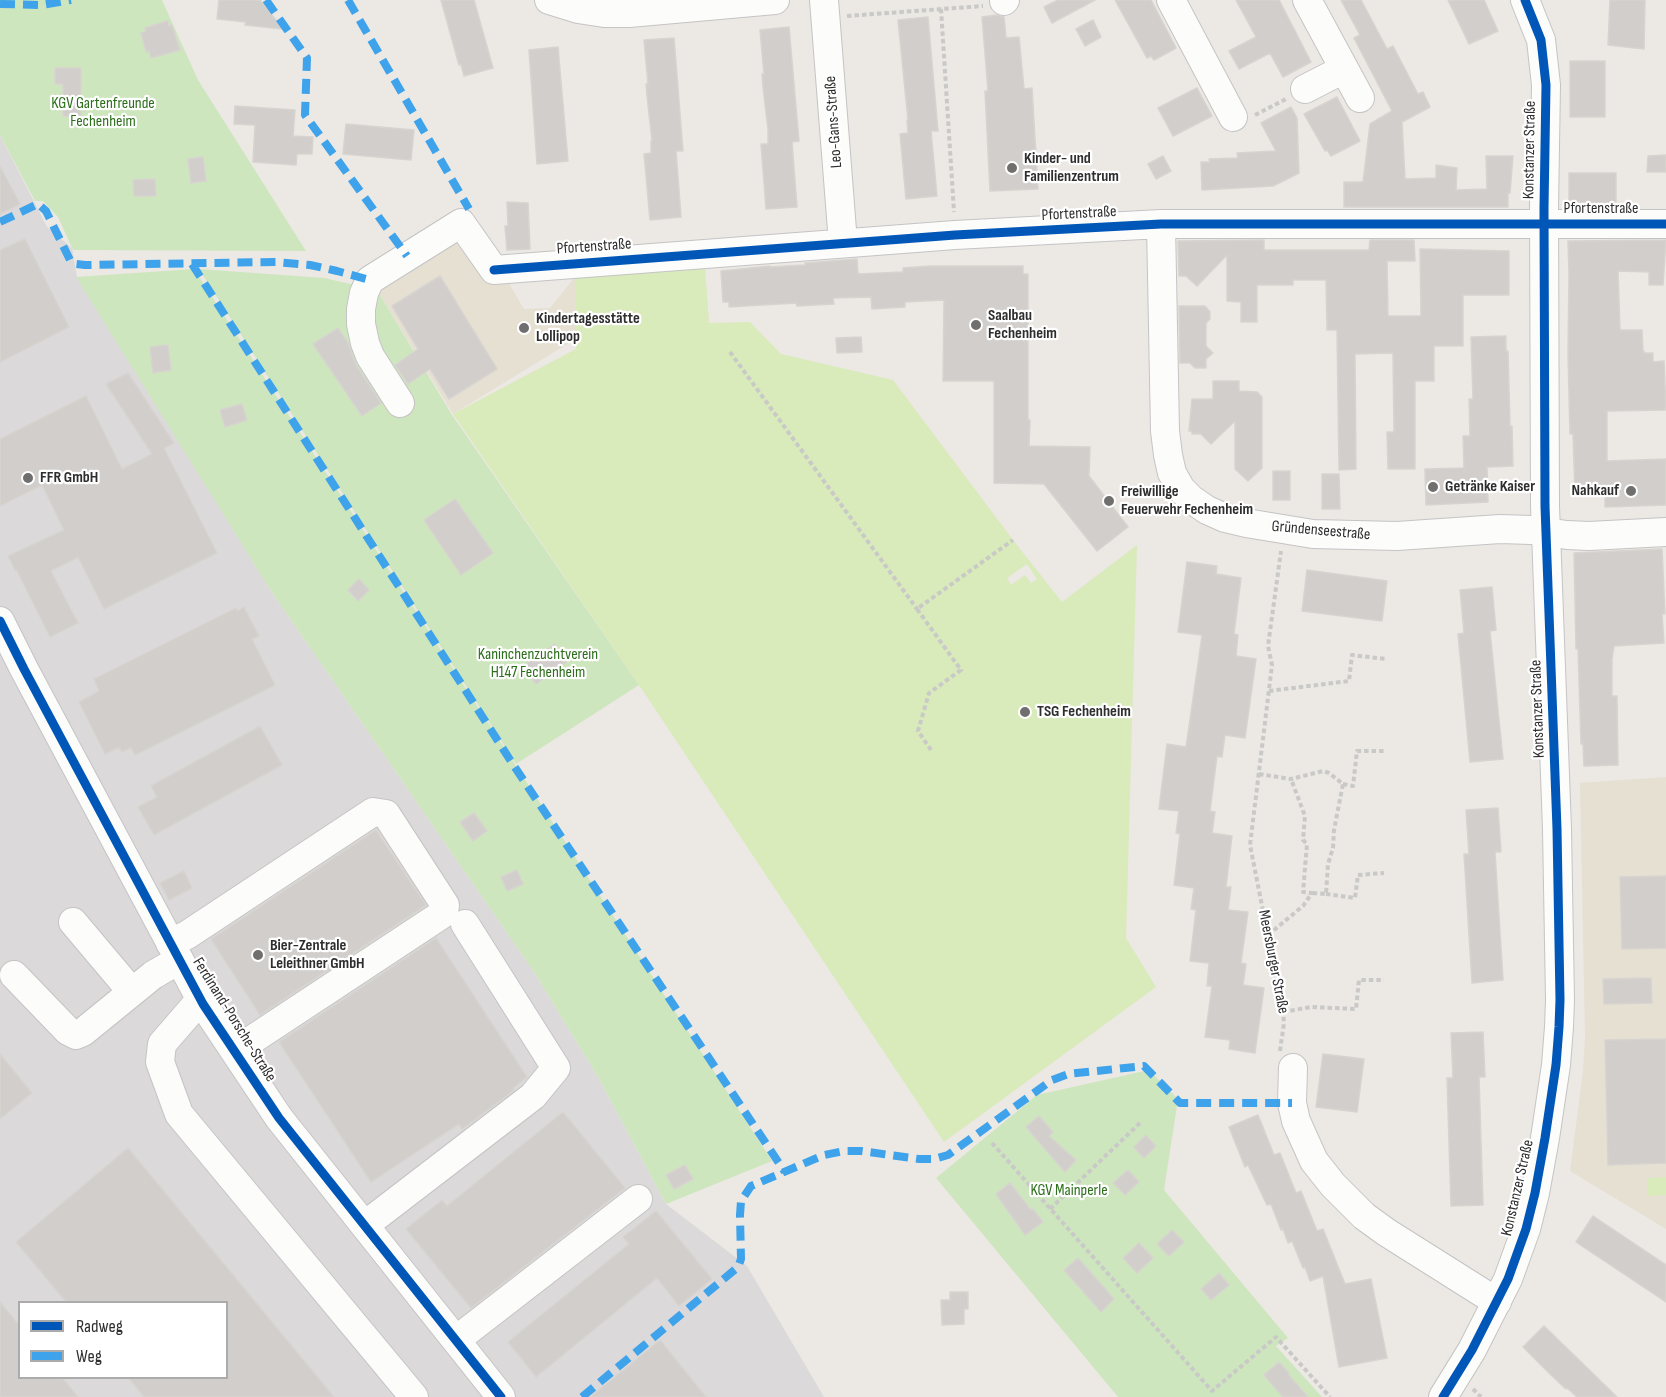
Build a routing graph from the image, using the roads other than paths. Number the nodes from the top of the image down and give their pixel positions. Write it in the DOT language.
graph roads {
  1 [pos="549,0"];
  2 [pos="775,0"];
  3 [pos="1171,0"];
  4 [pos="1307,0"];
  5 [pos="1525,0"];
  6 [pos="825,9"];
  7 [pos="1344,69"];
  8 [pos="1305,89"];
  9 [pos="1360,98"];
  10 [pos="1233,117"];
  11 [pos="1161,224"];
  12 [pos="1544,224"];
  13 [pos="1666,224"];
  14 [pos="843,243"];
  15 [pos="400,403"];
  16 [pos="1546,532"];
  17 [pos="1666,532"];
  18 [pos="0,621"];
  19 [pos="9,663"];
  20 [pos="73,922"];
  21 [pos="465,924"];
  22 [pos="175,951"];
  23 [pos="14,975"];
  24 [pos="132,992"];
  25 [pos="200,1000"];
  26 [pos="235,1051"];
  27 [pos="1291,1061"];
  28 [pos="638,1199"];
  29 [pos="364,1226"];
  30 [pos="1497,1302"];
  31 [pos="456,1340"];
  32 [pos="414,1397"];
  33 [pos="501,1397"];
  34 [pos="1443,1397"];
  1 -- 2 [label="street"];
  3 -- 10 [label="street"];
  4 -- 7 [label="street"];
  5 -- 12 [label="street, Konstanzer Straße"];
  6 -- 14 [label="street, Leo-Gans-Straße"];
  7 -- 8 [label="street"];
  7 -- 9 [label="street"];
  11 -- 12 [label="street, Pfortenstraße"];
  11 -- 14 [label="street, Pfortenstraße"];
  11 -- 16 [label="street, Gründenseestraße"];
  12 -- 13 [label="street, Pfortenstraße"];
  12 -- 16 [label="street, Konstanzer Straße"];
  14 -- 15 [label="street, Pfortenstraße"];
  16 -- 17 [label="street, Gründenseestraße"];
  16 -- 30 [label="street, Konstanzer Straße"];
  18 -- 19 [label="street, Ferdinand-Porsche-Straße"];
  19 -- 22 [label="street, Ferdinand-Porsche-Straße"];
  20 -- 24 [label="street"];
  21 -- 29 [label="street"];
  22 -- 24 [label="street"];
  22 -- 25 [label="street, Ferdinand-Porsche-Straße"];
  22 -- 26 [label="street"];
  23 -- 24 [label="street"];
  25 -- 26 [label="street, Ferdinand-Porsche-Straße"];
  25 -- 32 [label="street"];
  26 -- 29 [label="street, Ferdinand-Porsche-Straße"];
  27 -- 30 [label="street"];
  28 -- 31 [label="street"];
  29 -- 31 [label="street, Ferdinand-Porsche-Straße"];
  30 -- 34 [label="street, Konstanzer Straße"];
  31 -- 33 [label="street, Ferdinand-Porsche-Straße"];
}
